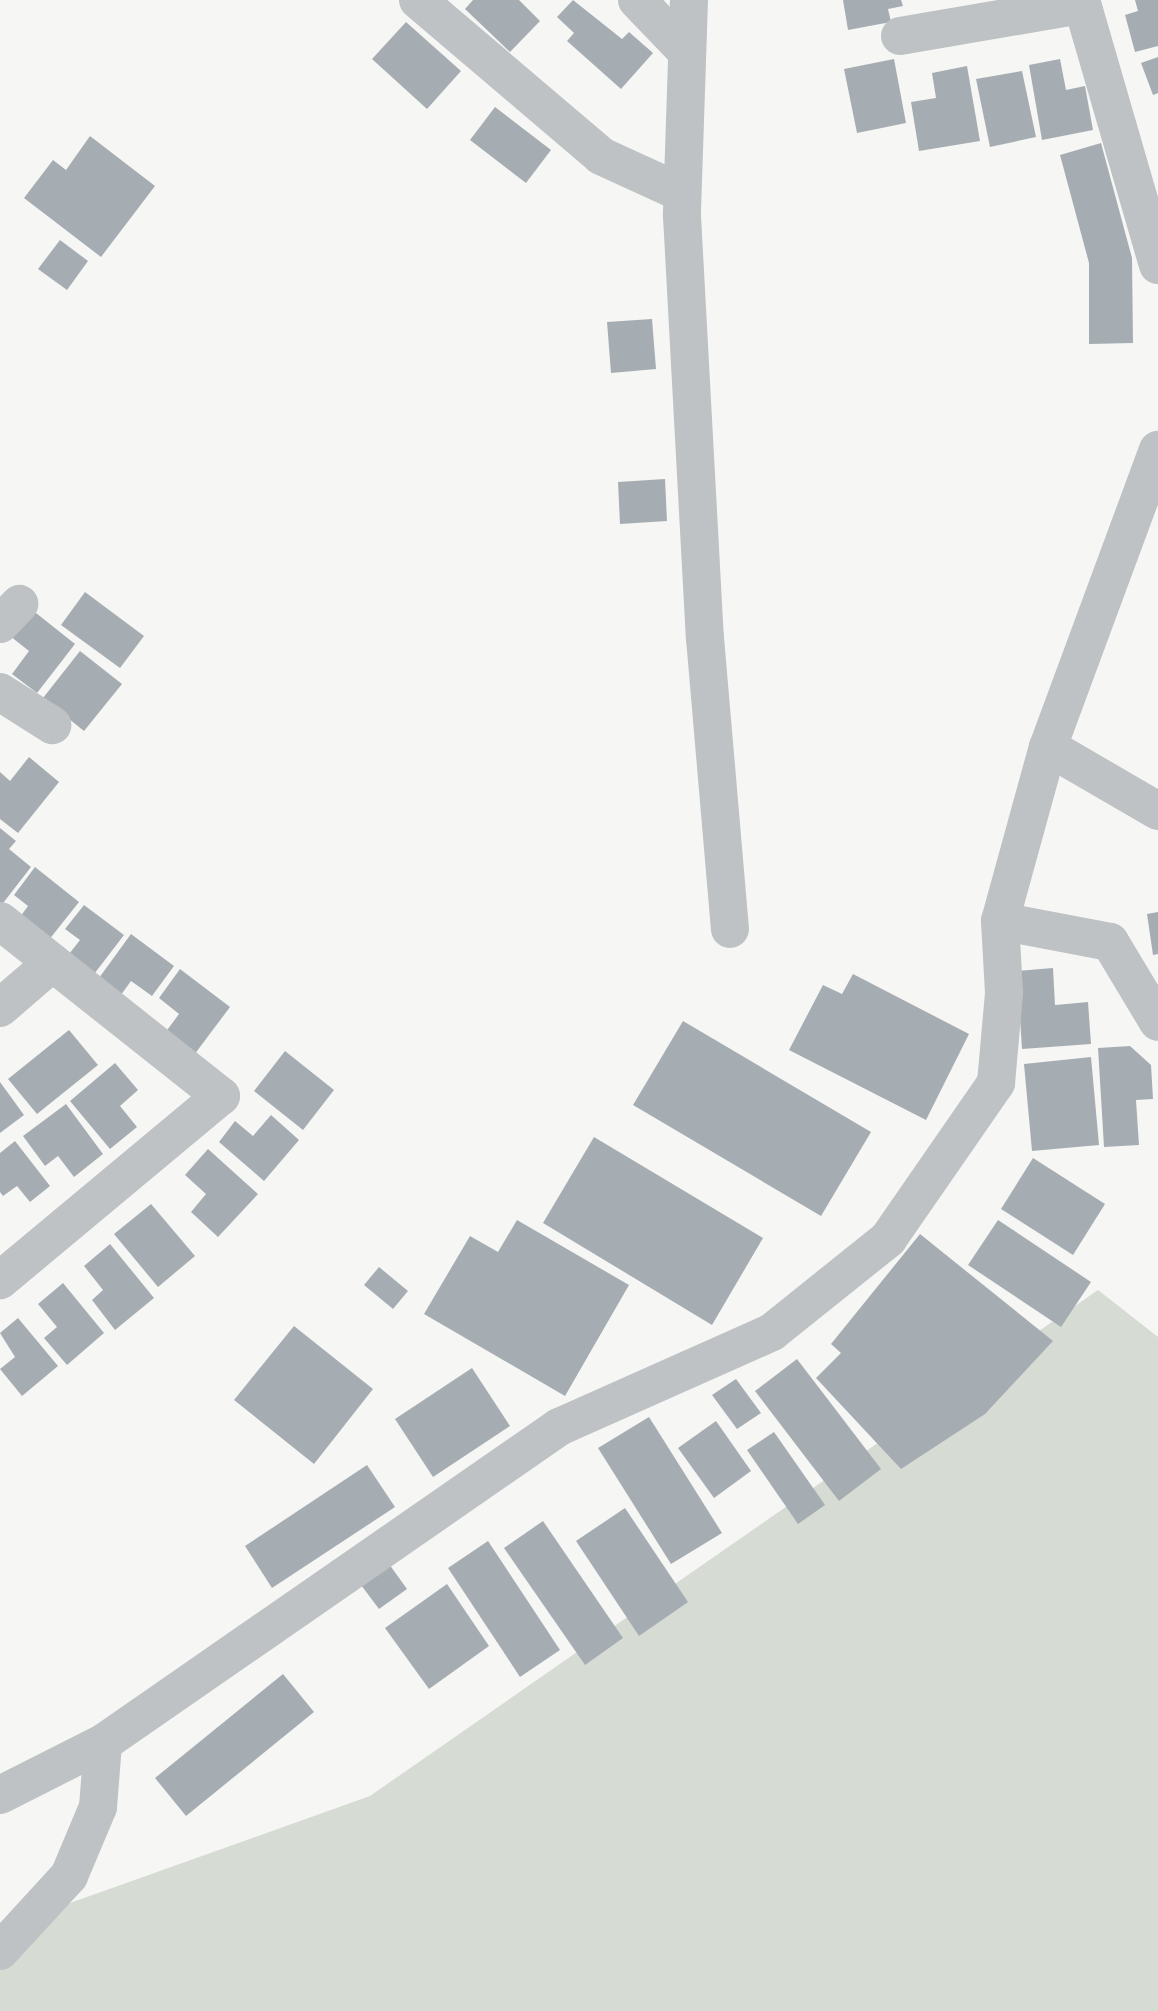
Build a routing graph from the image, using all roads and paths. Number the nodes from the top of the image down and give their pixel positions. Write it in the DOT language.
graph roads {
  1 [pos="418,0"];
  2 [pos="638,0"];
  3 [pos="689,0"];
  4 [pos="1081,3"];
  5 [pos="900,36"];
  6 [pos="684,49"];
  7 [pos="682,193"];
  8 [pos="1158,265"];
  9 [pos="1158,450"];
  10 [pos="0,692"];
  11 [pos="52,725"];
  12 [pos="1048,747"];
  13 [pos="1158,811"];
  14 [pos="1000,920"];
  15 [pos="0,921"];
  16 [pos="730,929"];
  17 [pos="52,963"];
  18 [pos="0,1008"];
  19 [pos="1158,1022"];
  20 [pos="0,1280"];
  21 [pos="103,1743"];
  22 [pos="0,1794"];
  23 [pos="0,1951"];
  1 -- 7 [label="street"];
  2 -- 6 [label="street"];
  3 -- 6 [label="street"];
  4 -- 5 [label="street"];
  4 -- 8 [label="street"];
  6 -- 7 [label="street"];
  7 -- 16 [label="street"];
  9 -- 12 [label="street"];
  10 -- 11 [label="street"];
  12 -- 13 [label="street"];
  12 -- 14 [label="street"];
  14 -- 19 [label="street"];
  14 -- 21 [label="street"];
  15 -- 17 [label="street"];
  17 -- 18 [label="street"];
  17 -- 20 [label="street"];
  21 -- 22 [label="street"];
  21 -- 23 [label="street"];
}
